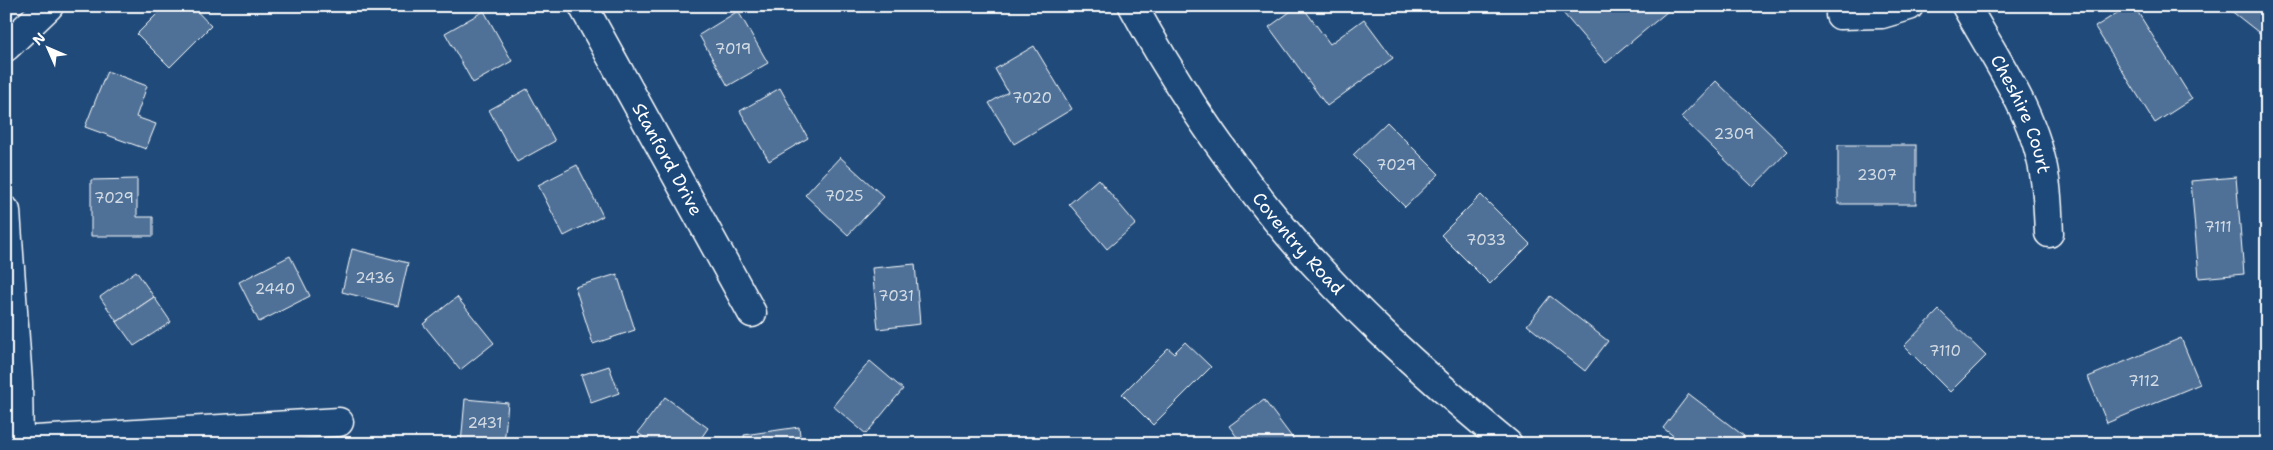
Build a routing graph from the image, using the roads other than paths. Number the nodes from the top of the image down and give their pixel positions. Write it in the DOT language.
graph roads {
  1 [pos="49,6"];
  2 [pos="583,6"];
  3 [pos="1133,6"];
  4 [pos="1909,6"];
  5 [pos="1966,6"];
  6 [pos="1840,15"];
  7 [pos="6,47"];
  8 [pos="6,211"];
  9 [pos="2049,233"];
  10 [pos="752,313"];
  11 [pos="339,422"];
  12 [pos="19,442"];
  13 [pos="1508,444"];
  1 -- 7 [label="street"];
  2 -- 10 [label="street, Stanford Drive"];
  3 -- 13 [label="street, Coventry Road"];
  4 -- 6 [label="street"];
  5 -- 9 [label="street, Cheshire Court"];
  8 -- 12 [label="street"];
  11 -- 12 [label="street"];
}
